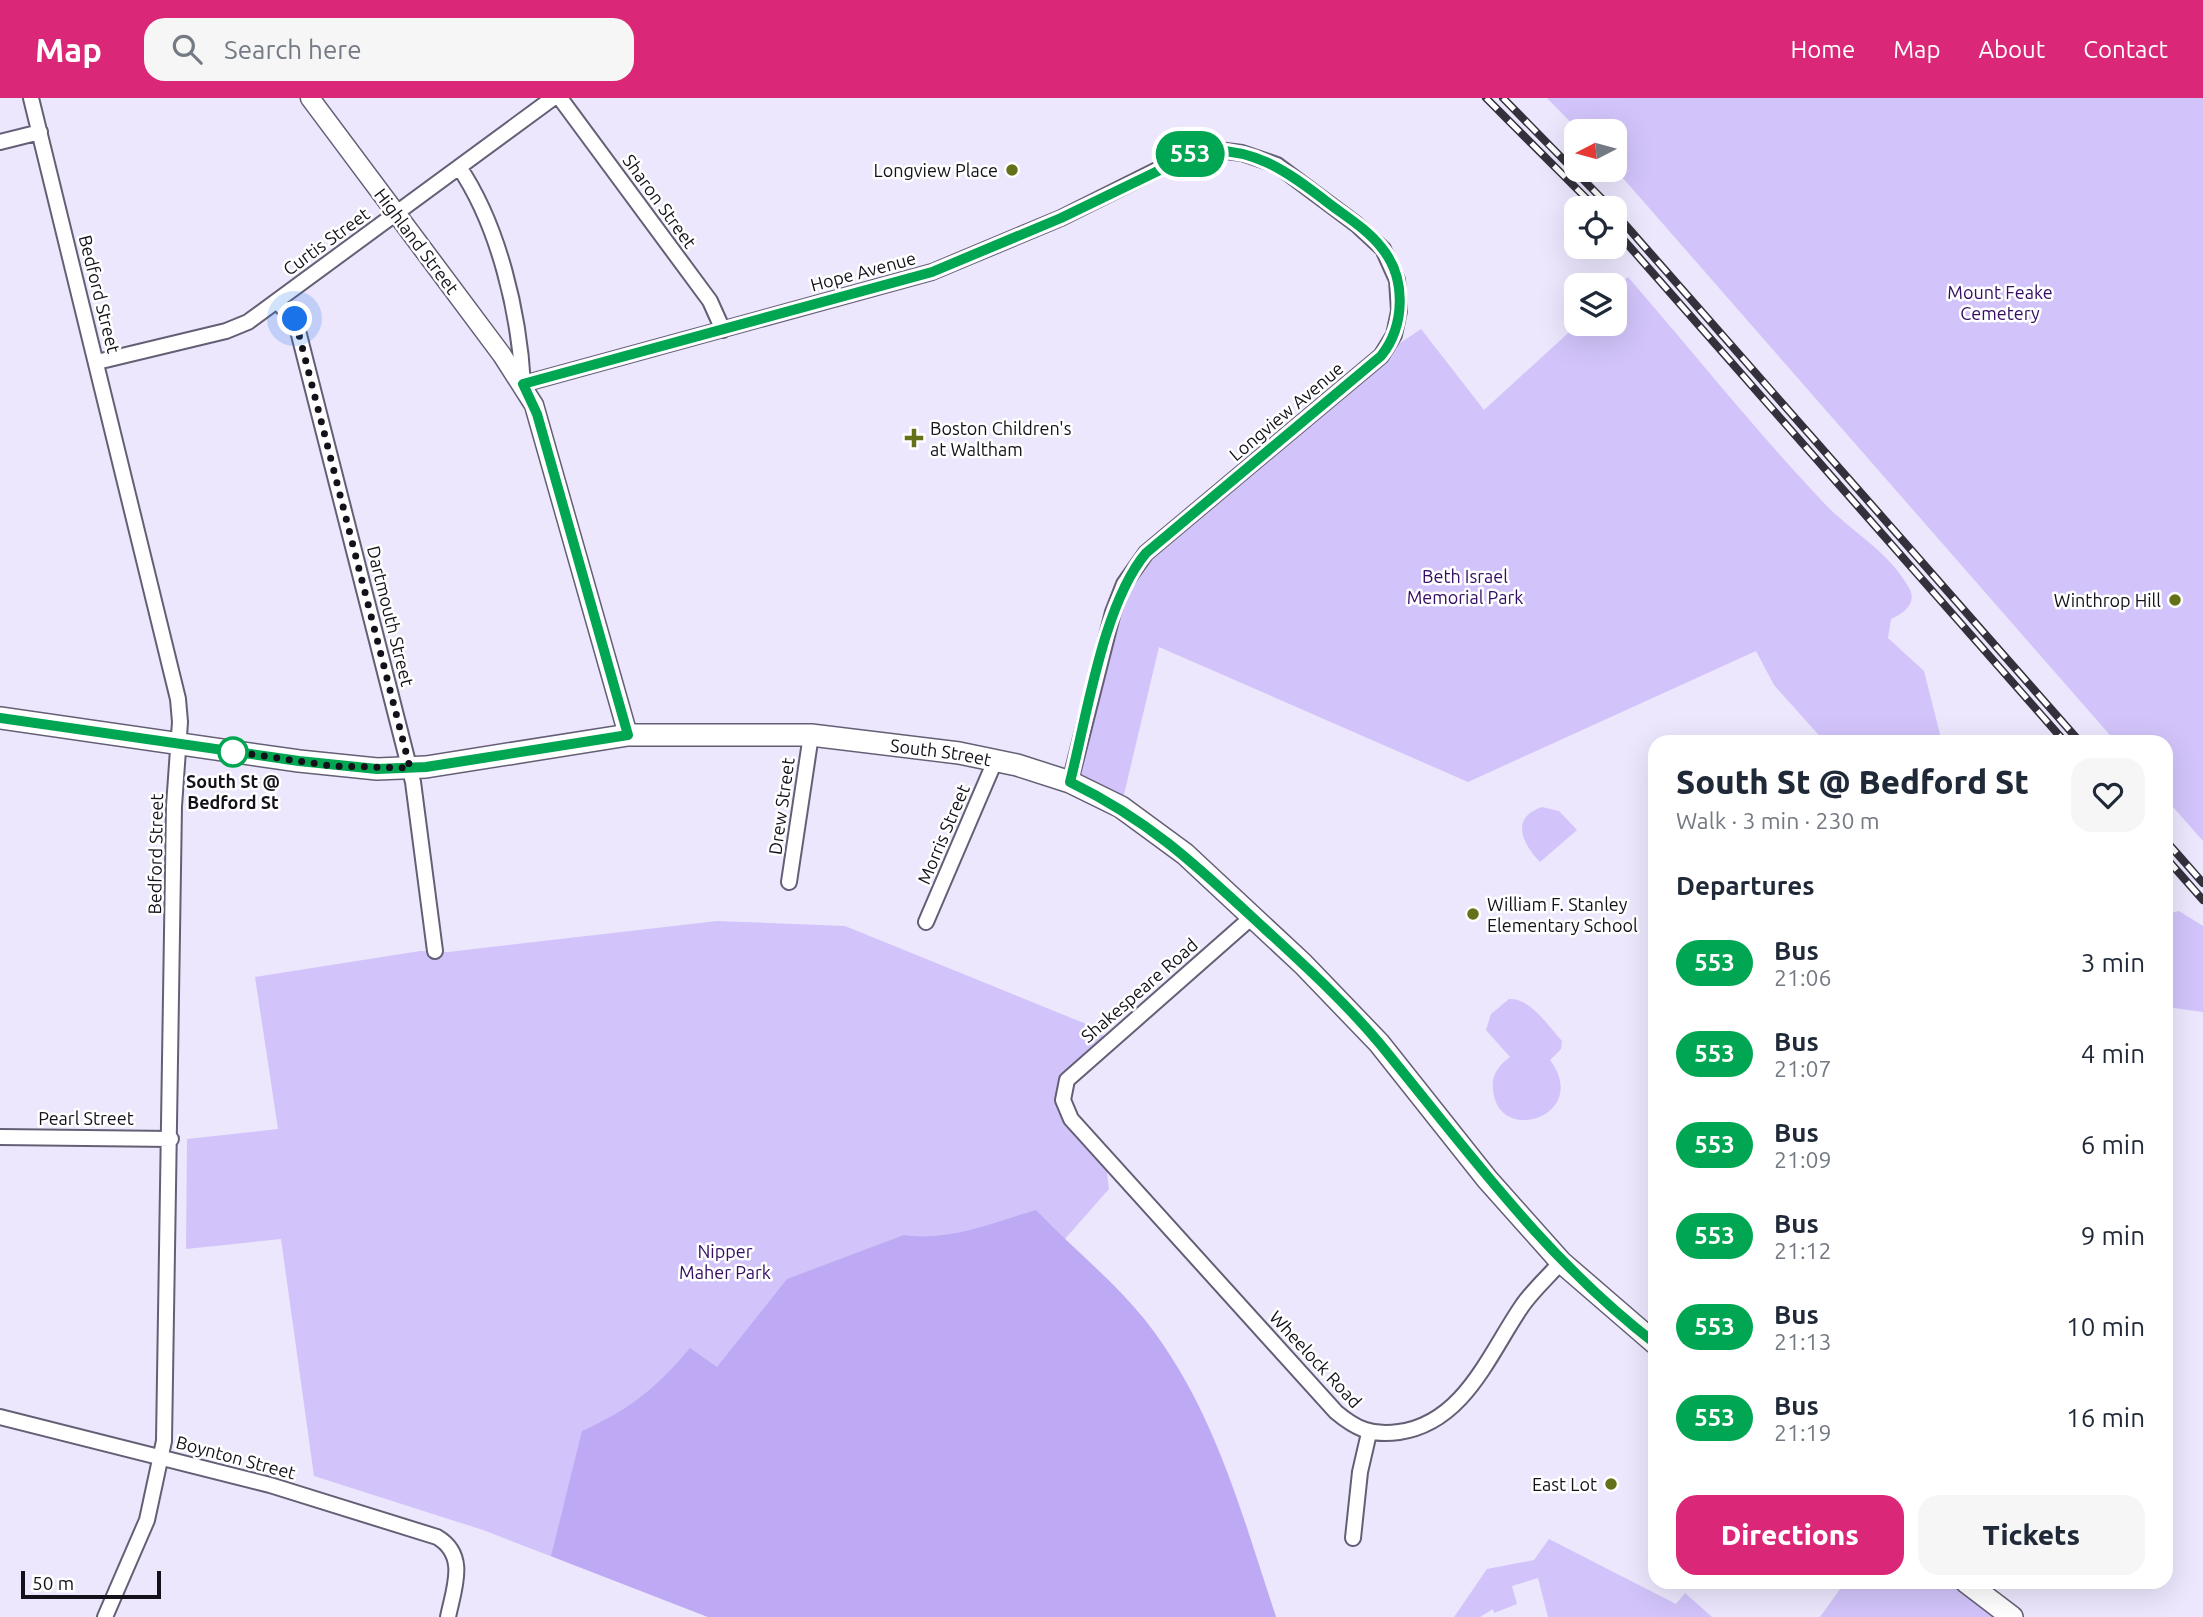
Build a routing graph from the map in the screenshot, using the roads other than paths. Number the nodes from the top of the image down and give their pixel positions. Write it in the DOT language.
graph roads {
  1 [pos="31,98"];
  2 [pos="310,98"];
  3 [pos="553,98"];
  4 [pos="560,98"];
  5 [pos="40,132"];
  6 [pos="0,142"];
  7 [pos="1197,152"];
  8 [pos="458,167"];
  9 [pos="396,213"];
  10 [pos="277,301"];
  11 [pos="723,330"];
  12 [pos="97,362"];
  13 [pos="523,384"];
  14 [pos="0,718"];
  15 [pos="628,735"];
  16 [pos="811,735"];
  17 [pos="178,744"];
  18 [pos="995,761"];
  19 [pos="410,768"];
  20 [pos="1070,782"];
  21 [pos="789,883"];
  22 [pos="1252,917"];
  23 [pos="926,922"];
  24 [pos="435,951"];
  25 [pos="1063,1100"];
  26 [pos="0,1137"];
  27 [pos="171,1139"];
  28 [pos="1561,1262"];
  29 [pos="1648,1337"];
  30 [pos="0,1417"];
  31 [pos="1369,1433"];
  32 [pos="162,1457"];
  33 [pos="1353,1538"];
  34 [pos="1975,1589"];
  35 [pos="105,1617"];
  36 [pos="448,1617"];
  37 [pos="2012,1617"];
  1 -- 5 [label="street, Bedford Street"];
  2 -- 9 [label="street, Highland Street"];
  3 -- 8 [label="street, Curtis Street"];
  4 -- 11 [label="street, Sharon Street"];
  5 -- 6 [label="street"];
  5 -- 12 [label="street, Bedford Street"];
  7 -- 11 [label="street, Hope Avenue"];
  7 -- 20 [label="street, Longview Avenue"];
  8 -- 9 [label="street, Curtis Street"];
  8 -- 13 [label="street, Highland Street"];
  9 -- 10 [label="street, Curtis Street"];
  9 -- 13 [label="street, Highland Street"];
  10 -- 12 [label="street, Curtis Street"];
  10 -- 19 [label="street, Dartmouth Street"];
  11 -- 13 [label="street, Hope Avenue"];
  12 -- 17 [label="street, Bedford Street"];
  13 -- 15 [label="street, Highland Street"];
  14 -- 17 [label="main road, South Street"];
  15 -- 16 [label="main road, South Street"];
  15 -- 19 [label="main road, South Street"];
  16 -- 18 [label="main road, South Street"];
  16 -- 21 [label="street, Drew Street"];
  17 -- 19 [label="main road, South Street"];
  17 -- 27 [label="street, Bedford Street"];
  18 -- 20 [label="main road, South Street"];
  18 -- 23 [label="street, Morris Street"];
  19 -- 24 [label="street, Dartmouth Street"];
  20 -- 22 [label="main road, South Street"];
  22 -- 25 [label="street, Shakespeare Road"];
  22 -- 28 [label="main road, South Street"];
  25 -- 31 [label="street, Wheelock Road"];
  26 -- 27 [label="street, Pearl Street"];
  27 -- 32 [label="street, Bedford Street"];
  28 -- 29 [label="main road, South Street"];
  28 -- 31 [label="street"];
  30 -- 32 [label="street, Boynton Street"];
  31 -- 33 [label="street"];
  32 -- 35 [label="street, Bedford Street"];
  32 -- 36 [label="street, Boynton Street"];
  34 -- 37 [label="main road"];
}
